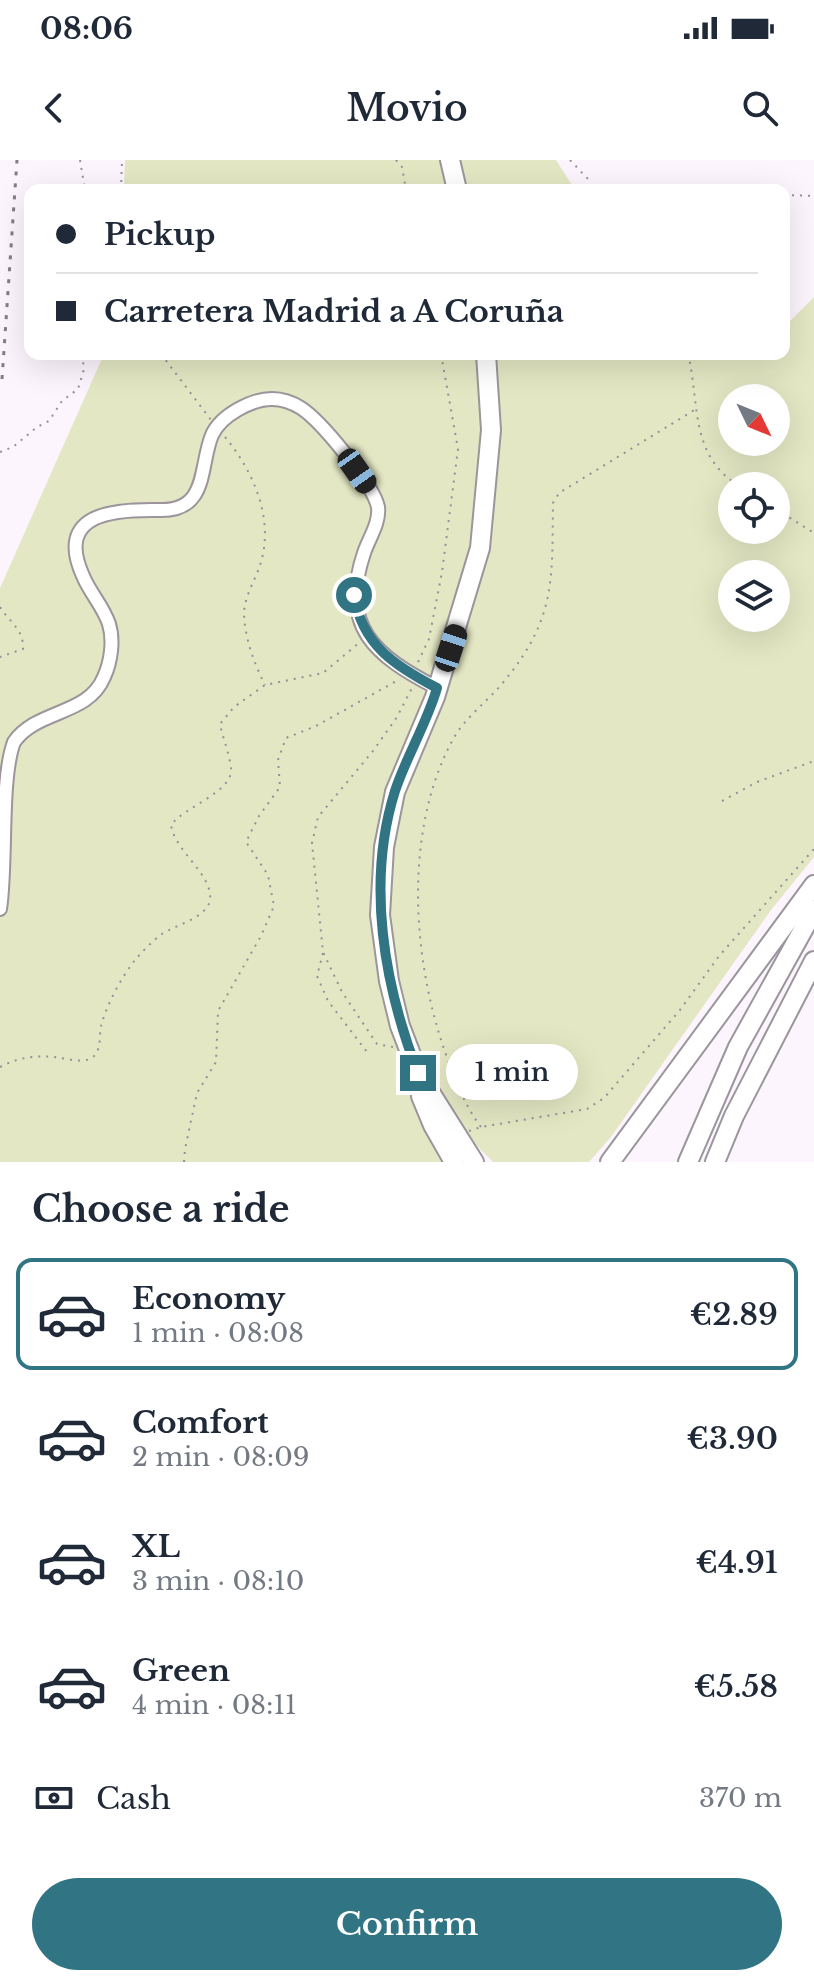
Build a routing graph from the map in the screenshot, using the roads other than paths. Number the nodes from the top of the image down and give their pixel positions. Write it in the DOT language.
graph roads {
  1 [pos="450,160"];
  2 [pos="456,184"];
  3 [pos="486,360"];
  4 [pos="437,688"];
  5 [pos="814,885"];
  6 [pos="0,909"];
  7 [pos="814,910"];
  8 [pos="814,961"];
  9 [pos="772,1044"];
  10 [pos="418,1073"];
  11 [pos="454,1162"];
  12 [pos="474,1162"];
  13 [pos="610,1162"];
  14 [pos="688,1162"];
  15 [pos="715,1162"];
  16 [pos="724,1162"];
  1 -- 2 [label="highway"];
  3 -- 4 [label="highway"];
  4 -- 6 [label="street"];
  4 -- 10 [label="highway"];
  5 -- 13 [label="highway"];
  7 -- 14 [label="highway"];
  8 -- 9 [label="highway"];
  9 -- 15 [label="highway"];
  9 -- 16 [label="highway"];
  10 -- 11 [label="highway"];
  10 -- 12 [label="highway"];
}
